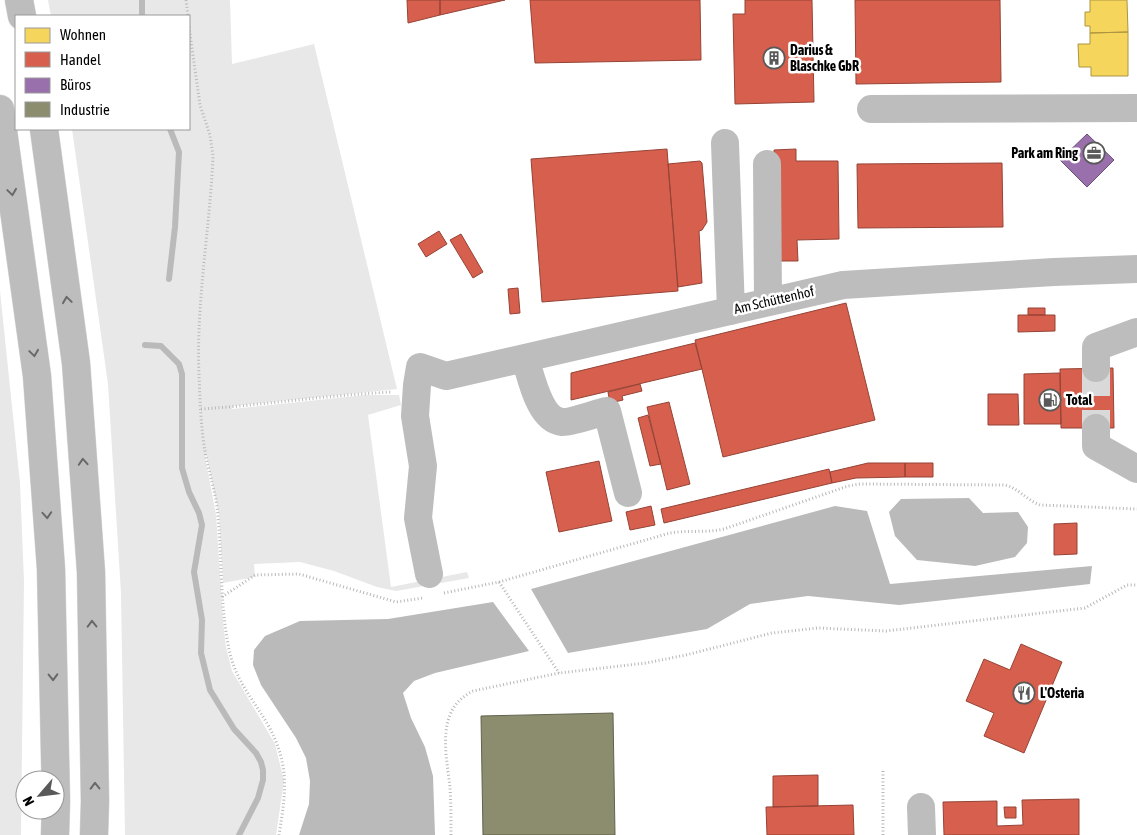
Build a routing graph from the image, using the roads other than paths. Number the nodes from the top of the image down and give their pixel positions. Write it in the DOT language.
graph roads {
  1 [pos="19,0"];
  2 [pos="22,15"];
  3 [pos="1137,108"];
  4 [pos="0,109"];
  5 [pos="871,109"];
  6 [pos="44,130"];
  7 [pos="725,143"];
  8 [pos="767,164"];
  9 [pos="1137,269"];
  10 [pos="768,302"];
  11 [pos="731,310"];
  12 [pos="1137,332"];
  13 [pos="526,358"];
  14 [pos="1090,361"];
  15 [pos="1090,434"];
  16 [pos="1137,469"];
  17 [pos="628,493"];
  18 [pos="432,588"];
  19 [pos="921,807"];
  20 [pos="54,835"];
  21 [pos="94,835"];
  22 [pos="922,835"];
  1 -- 2 [label="main road"];
  3 -- 5 [label="main road"];
  4 -- 20 [label="main road, one-way"];
  21 -- 6 [label="main road, one-way"];
  7 -- 11 [label="main road"];
  8 -- 10 [label="main road"];
  9 -- 10 [label="main road, Am Schüttenhof"];
  10 -- 11 [label="main road, Am Schüttenhof"];
  11 -- 13 [label="main road, Am Schüttenhof"];
  12 -- 14 [label="main road"];
  13 -- 17 [label="main road"];
  13 -- 18 [label="main road, Am Schüttenhof"];
  15 -- 16 [label="main road"];
  19 -- 22 [label="main road"];
}
